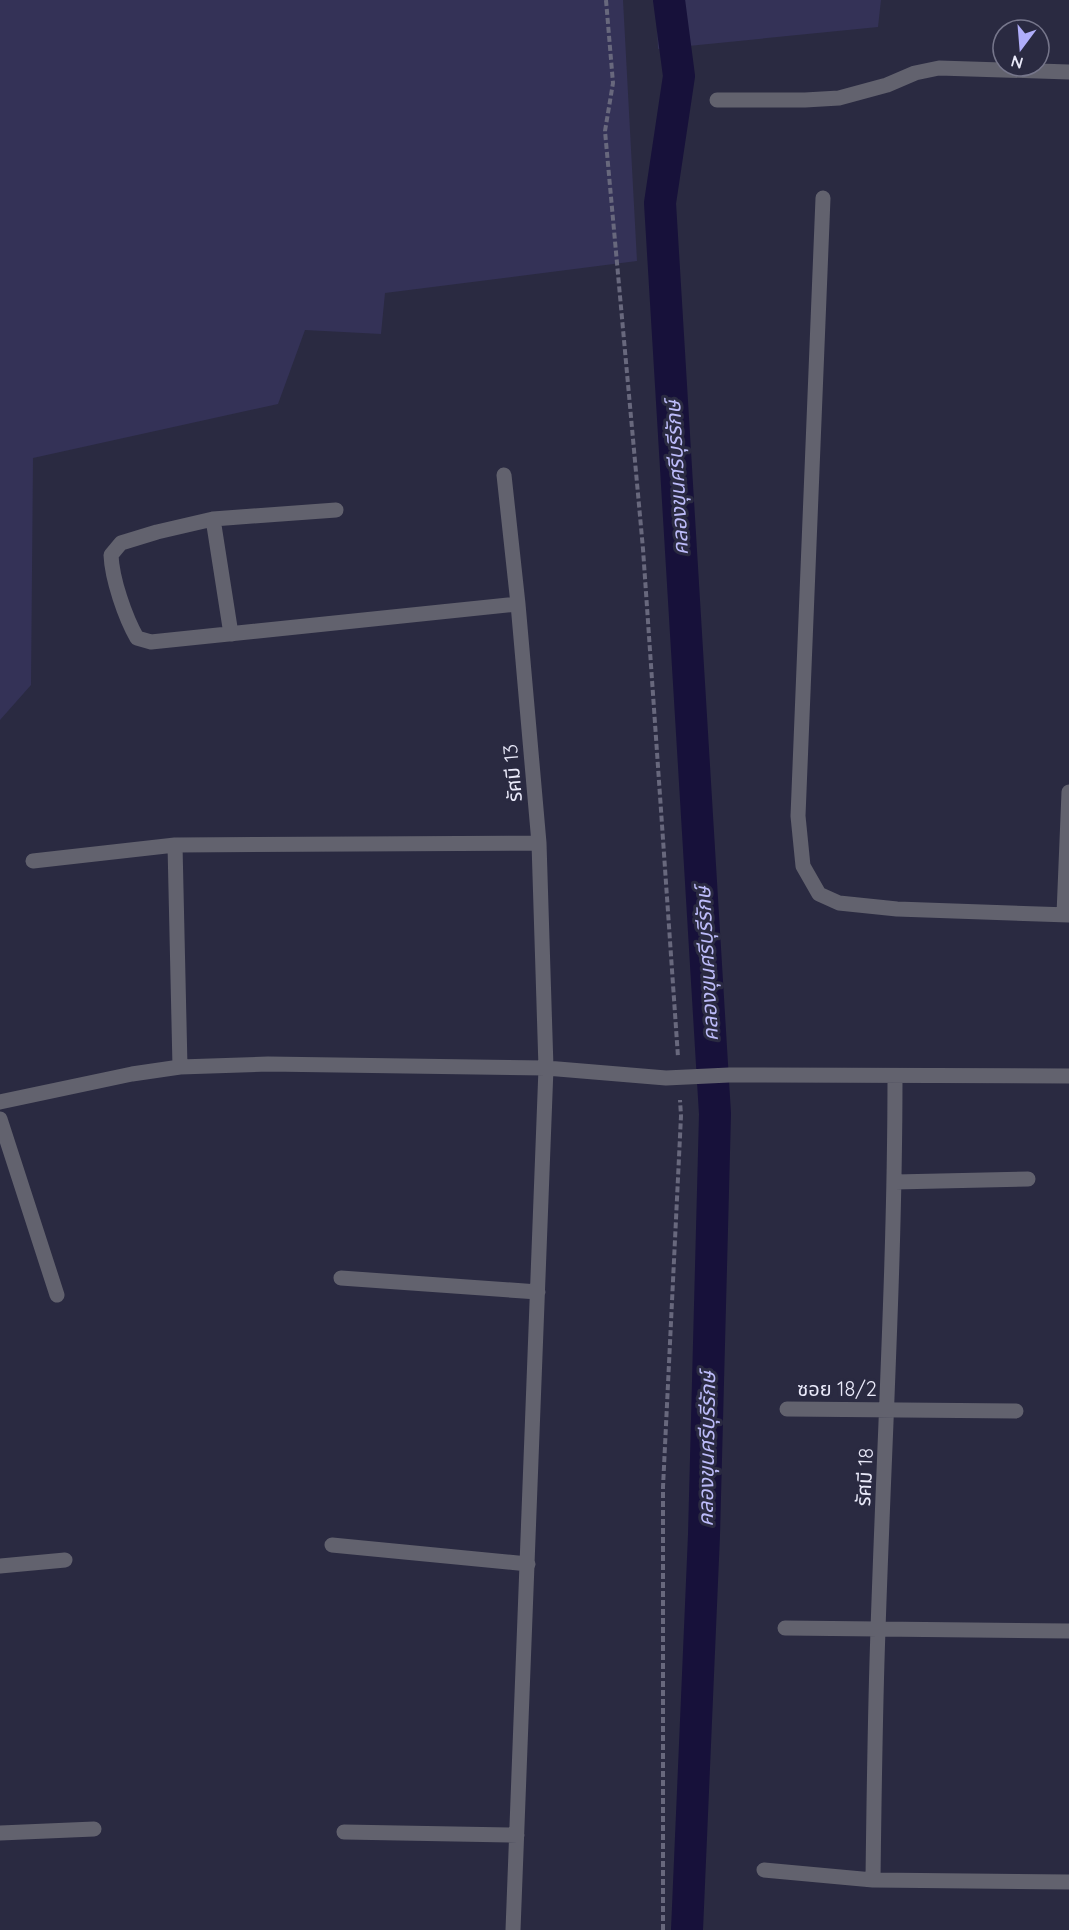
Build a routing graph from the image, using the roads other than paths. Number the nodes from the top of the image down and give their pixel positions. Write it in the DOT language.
graph roads {
  1 [pos="1069,72"];
  2 [pos="717,100"];
  3 [pos="823,198"];
  4 [pos="504,476"];
  5 [pos="336,510"];
  6 [pos="213,519"];
  7 [pos="518,604"];
  8 [pos="231,634"];
  9 [pos="1069,792"];
  10 [pos="539,843"];
  11 [pos="175,844"];
  12 [pos="33,861"];
  13 [pos="1067,915"];
  14 [pos="180,1067"];
  15 [pos="546,1068"];
  16 [pos="895,1076"];
  17 [pos="1069,1076"];
  18 [pos="0,1102"];
  19 [pos="0,1119"];
  20 [pos="1028,1179"];
  21 [pos="895,1182"];
  22 [pos="340,1278"];
  23 [pos="538,1292"];
  24 [pos="57,1295"];
  25 [pos="787,1409"];
  26 [pos="888,1409"];
  27 [pos="1016,1411"];
  28 [pos="332,1545"];
  29 [pos="65,1560"];
  30 [pos="528,1564"];
  31 [pos="0,1566"];
  32 [pos="785,1628"];
  33 [pos="878,1630"];
  34 [pos="1069,1631"];
  35 [pos="94,1829"];
  36 [pos="344,1832"];
  37 [pos="0,1833"];
  38 [pos="517,1835"];
  39 [pos="764,1870"];
  40 [pos="873,1880"];
  41 [pos="1069,1882"];
  42 [pos="513,1930"];
  1 -- 2 [label="street"];
  3 -- 13 [label="street"];
  4 -- 7 [label="street, รัศมี 13"];
  5 -- 6 [label="street"];
  6 -- 8 [label="street"];
  6 -- 8 [label="street"];
  7 -- 8 [label="street"];
  7 -- 10 [label="street, รัศมี 13"];
  9 -- 13 [label="street"];
  10 -- 11 [label="street"];
  10 -- 15 [label="street, รัศมี 13"];
  11 -- 12 [label="street"];
  11 -- 14 [label="street"];
  14 -- 15 [label="street"];
  14 -- 18 [label="street"];
  15 -- 16 [label="street"];
  15 -- 23 [label="street, รัศมี 13"];
  16 -- 17 [label="street"];
  16 -- 21 [label="street, รัศมี 18"];
  19 -- 24 [label="street"];
  20 -- 21 [label="street"];
  21 -- 26 [label="street, รัศมี 18"];
  22 -- 23 [label="street"];
  23 -- 30 [label="street, รัศมี 13"];
  25 -- 26 [label="street, ซอย 18/2"];
  26 -- 27 [label="street, ซอย 18/2"];
  26 -- 33 [label="street, รัศมี 18"];
  28 -- 30 [label="street"];
  29 -- 31 [label="street"];
  30 -- 38 [label="street, รัศมี 13"];
  32 -- 33 [label="street"];
  33 -- 34 [label="street"];
  33 -- 40 [label="street, รัศมี 18"];
  35 -- 37 [label="street"];
  36 -- 38 [label="street"];
  38 -- 42 [label="street, รัศมี 13"];
  39 -- 40 [label="street"];
  40 -- 41 [label="street"];
}
